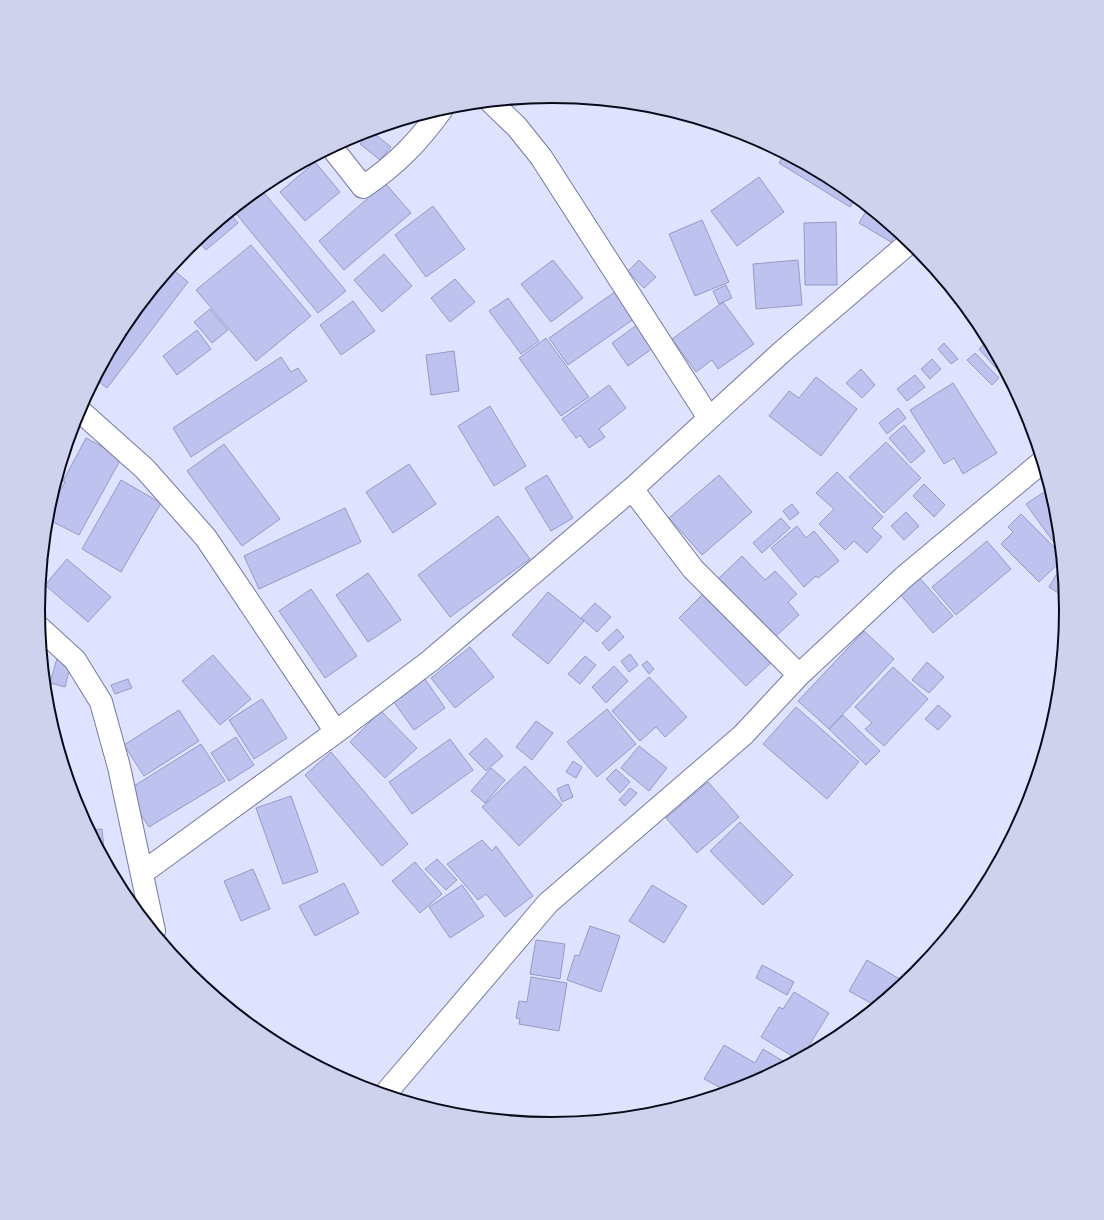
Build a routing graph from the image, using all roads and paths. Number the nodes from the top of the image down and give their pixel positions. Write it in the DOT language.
graph roads {
  1 [pos="495,106"];
  2 [pos="436,117"];
  3 [pos="335,152"];
  4 [pos="905,246"];
  5 [pos="84,415"];
  6 [pos="709,418"];
  7 [pos="1038,466"];
  8 [pos="632,489"];
  9 [pos="46,633"];
  10 [pos="798,675"];
  11 [pos="336,732"];
  12 [pos="142,873"];
  13 [pos="152,921"];
  14 [pos="389,1090"];
  1 -- 6 [label="street"];
  2 -- 3 [label="street"];
  4 -- 6 [label="street"];
  5 -- 11 [label="street"];
  6 -- 8 [label="street"];
  7 -- 10 [label="street"];
  8 -- 10 [label="street"];
  8 -- 11 [label="street"];
  9 -- 12 [label="street"];
  10 -- 14 [label="street"];
  11 -- 12 [label="street"];
  12 -- 13 [label="street"];
}
